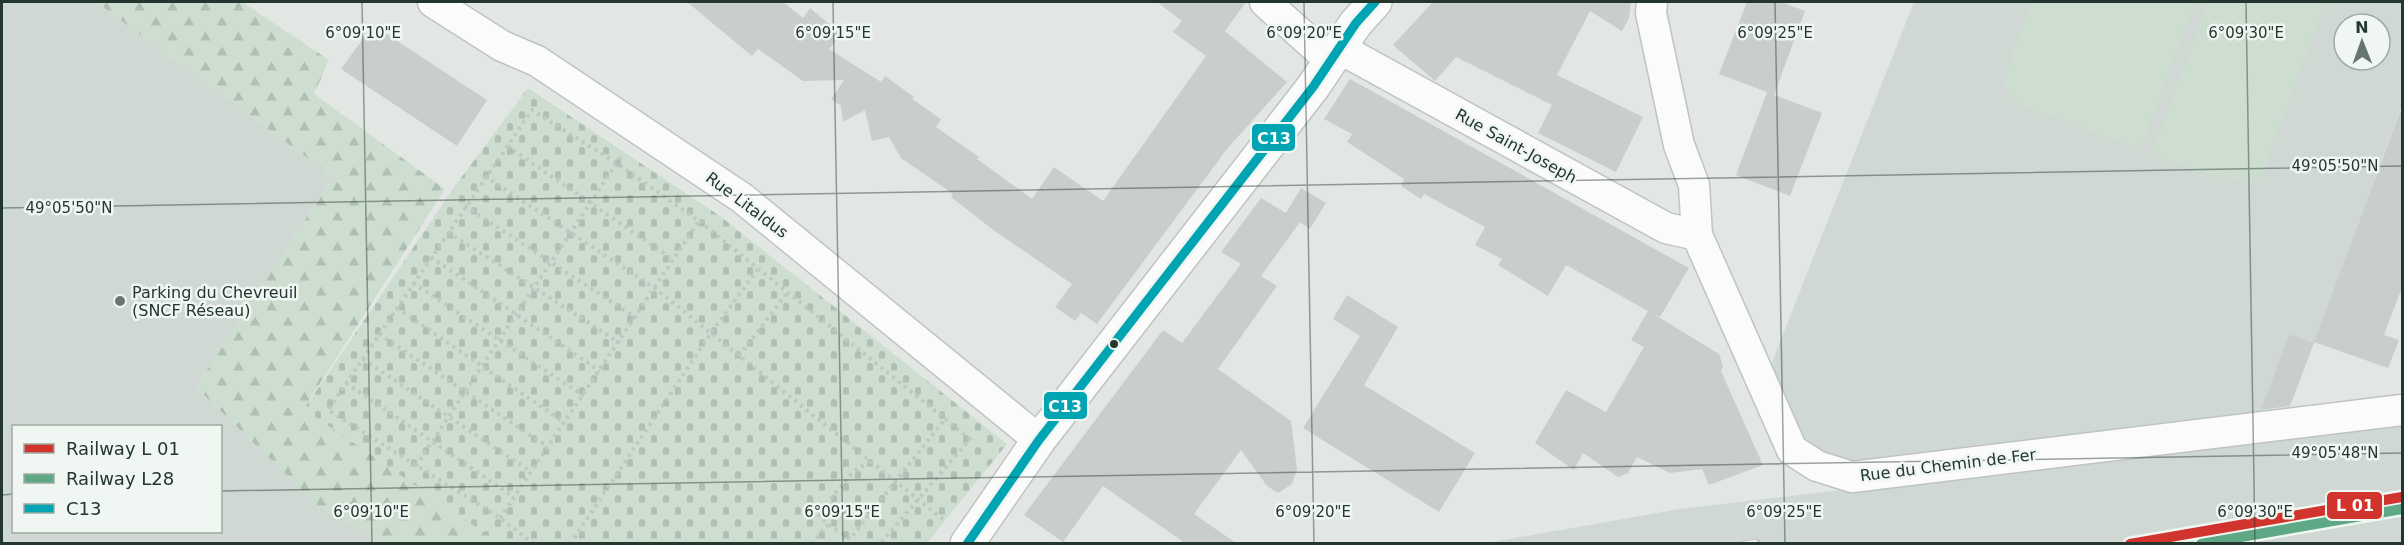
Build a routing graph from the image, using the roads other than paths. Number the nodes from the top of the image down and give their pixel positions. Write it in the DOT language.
graph roads {
  1 [pos="433,2"];
  2 [pos="1265,2"];
  3 [pos="1375,2"];
  4 [pos="1652,2"];
  5 [pos="1335,54"];
  6 [pos="1697,235"];
  7 [pos="2403,410"];
  8 [pos="1039,440"];
  9 [pos="969,541"];
  1 -- 8 [label="street, Rue Litaldus"];
  2 -- 5 [label="street, Rue Saint-Joseph"];
  3 -- 5 [label="street"];
  4 -- 6 [label="street, Rue du Chemin de Fer"];
  5 -- 6 [label="street, Rue Saint-Joseph"];
  5 -- 8 [label="street"];
  6 -- 7 [label="street, Rue du Chemin de Fer"];
  8 -- 9 [label="street"];
}
